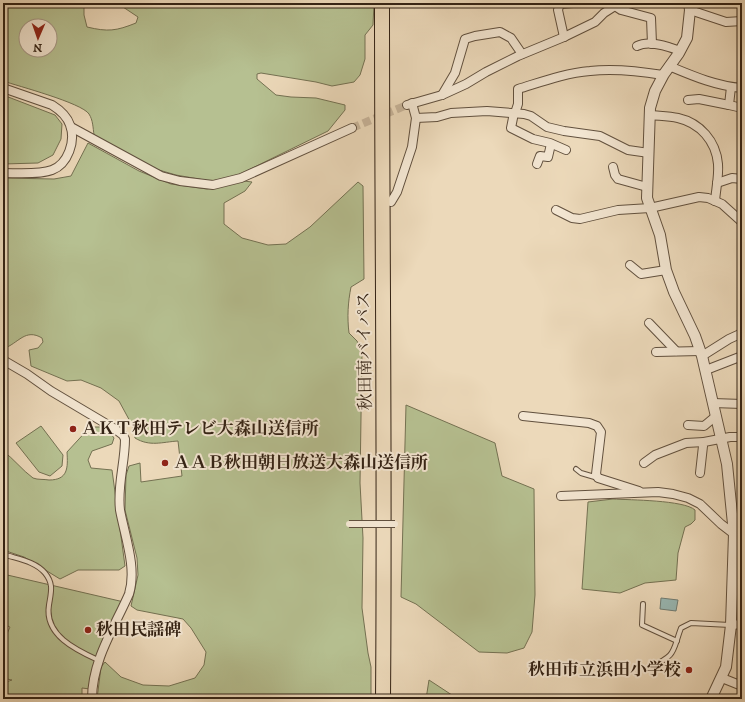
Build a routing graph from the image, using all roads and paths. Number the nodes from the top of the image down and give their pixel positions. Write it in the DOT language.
graph roads {
  1 [pos="382,3"];
  2 [pos="573,3"];
  3 [pos="624,3"];
  4 [pos="560,4"];
  5 [pos="615,6"];
  6 [pos="690,7"];
  7 [pos="742,21"];
  8 [pos="564,37"];
  9 [pos="652,44"];
  10 [pos="637,46"];
  11 [pos="680,51"];
  12 [pos="522,54"];
  13 [pos="669,66"];
  14 [pos="664,75"];
  15 [pos="731,87"];
  16 [pos="3,88"];
  17 [pos="742,88"];
  18 [pos="442,95"];
  19 [pos="688,100"];
  20 [pos="729,105"];
  21 [pos="742,108"];
  22 [pos="514,113"];
  23 [pos="650,115"];
  24 [pos="416,118"];
  25 [pos="71,127"];
  26 [pos="352,128"];
  27 [pos="551,144"];
  28 [pos="566,150"];
  29 [pos="650,153"];
  30 [pos="537,164"];
  31 [pos="614,167"];
  32 [pos="3,173"];
  33 [pos="742,179"];
  34 [pos="717,183"];
  35 [pos="648,187"];
  36 [pos="715,201"];
  37 [pos="392,202"];
  38 [pos="650,208"];
  39 [pos="556,210"];
  40 [pos="742,222"];
  41 [pos="630,265"];
  42 [pos="666,270"];
  43 [pos="649,322"];
  44 [pos="742,331"];
  45 [pos="656,352"];
  46 [pos="676,352"];
  47 [pos="701,353"];
  48 [pos="742,356"];
  49 [pos="3,360"];
  50 [pos="706,370"];
  51 [pos="713,403"];
  52 [pos="742,404"];
  53 [pos="523,416"];
  54 [pos="716,416"];
  55 [pos="688,425"];
  56 [pos="742,437"];
  57 [pos="722,439"];
  58 [pos="704,442"];
  59 [pos="644,463"];
  60 [pos="576,469"];
  61 [pos="700,473"];
  62 [pos="598,478"];
  63 [pos="643,493"];
  64 [pos="561,496"];
  65 [pos="349,524"];
  66 [pos="395,524"];
  67 [pos="734,534"];
  68 [pos="3,554"];
  69 [pos="738,558"];
  70 [pos="643,604"];
  71 [pos="742,624"];
  72 [pos="731,625"];
  73 [pos="677,641"];
  74 [pos="98,660"];
  75 [pos="650,667"];
  76 [pos="722,678"];
  77 [pos="742,686"];
  78 [pos="92,699"];
  79 [pos="383,699"];
  80 [pos="711,699"];
  1 -- 79 [label="highway, 秋田南バイパス"];
  2 -- 4 [label="street"];
  3 -- 5 [label="street"];
  4 -- 8 [label="street"];
  5 -- 8 [label="street"];
  5 -- 9 [label="street"];
  6 -- 7 [label="street"];
  6 -- 11 [label="street"];
  8 -- 12 [label="street"];
  9 -- 10 [label="street"];
  9 -- 11 [label="street"];
  11 -- 13 [label="street"];
  12 -- 18 [label="street"];
  12 -- 18 [label="street"];
  13 -- 14 [label="street"];
  13 -- 15 [label="street"];
  14 -- 22 [label="street"];
  14 -- 23 [label="street"];
  15 -- 17 [label="street"];
  15 -- 20 [label="street"];
  16 -- 25 [label="street"];
  18 -- 24 [label="street"];
  19 -- 20 [label="street"];
  20 -- 21 [label="street"];
  22 -- 24 [label="street"];
  22 -- 27 [label="street"];
  22 -- 29 [label="street"];
  23 -- 29 [label="street"];
  23 -- 34 [label="street"];
  24 -- 37 [label="street"];
  25 -- 26 [label="street"];
  25 -- 32 [label="street"];
  27 -- 28 [label="street"];
  27 -- 30 [label="street"];
  29 -- 35 [label="street"];
  31 -- 35 [label="street"];
  33 -- 34 [label="street"];
  34 -- 36 [label="street"];
  35 -- 38 [label="street"];
  36 -- 38 [label="street"];
  36 -- 40 [label="street"];
  38 -- 39 [label="street"];
  38 -- 42 [label="street"];
  41 -- 42 [label="street"];
  42 -- 47 [label="street"];
  43 -- 46 [label="street"];
  44 -- 47 [label="street"];
  45 -- 46 [label="street"];
  46 -- 47 [label="street"];
  47 -- 50 [label="street"];
  48 -- 50 [label="street"];
  49 -- 74 [label="street"];
  50 -- 51 [label="street"];
  51 -- 52 [label="street"];
  51 -- 54 [label="street"];
  53 -- 62 [label="street"];
  54 -- 55 [label="street"];
  54 -- 57 [label="street"];
  56 -- 57 [label="street"];
  57 -- 58 [label="street"];
  57 -- 67 [label="street"];
  58 -- 59 [label="street"];
  58 -- 61 [label="street"];
  60 -- 62 [label="lane"];
  62 -- 63 [label="street"];
  63 -- 64 [label="street"];
  63 -- 67 [label="street"];
  65 -- 66 [label="street, bridge"];
  67 -- 69 [label="street"];
  68 -- 74 [label="lane"];
  69 -- 72 [label="street"];
  70 -- 73 [label="lane"];
  71 -- 72 [label="street"];
  72 -- 73 [label="lane"];
  72 -- 76 [label="street"];
  73 -- 75 [label="lane"];
  74 -- 78 [label="street"];
  76 -- 77 [label="street"];
  76 -- 80 [label="street"];
}
